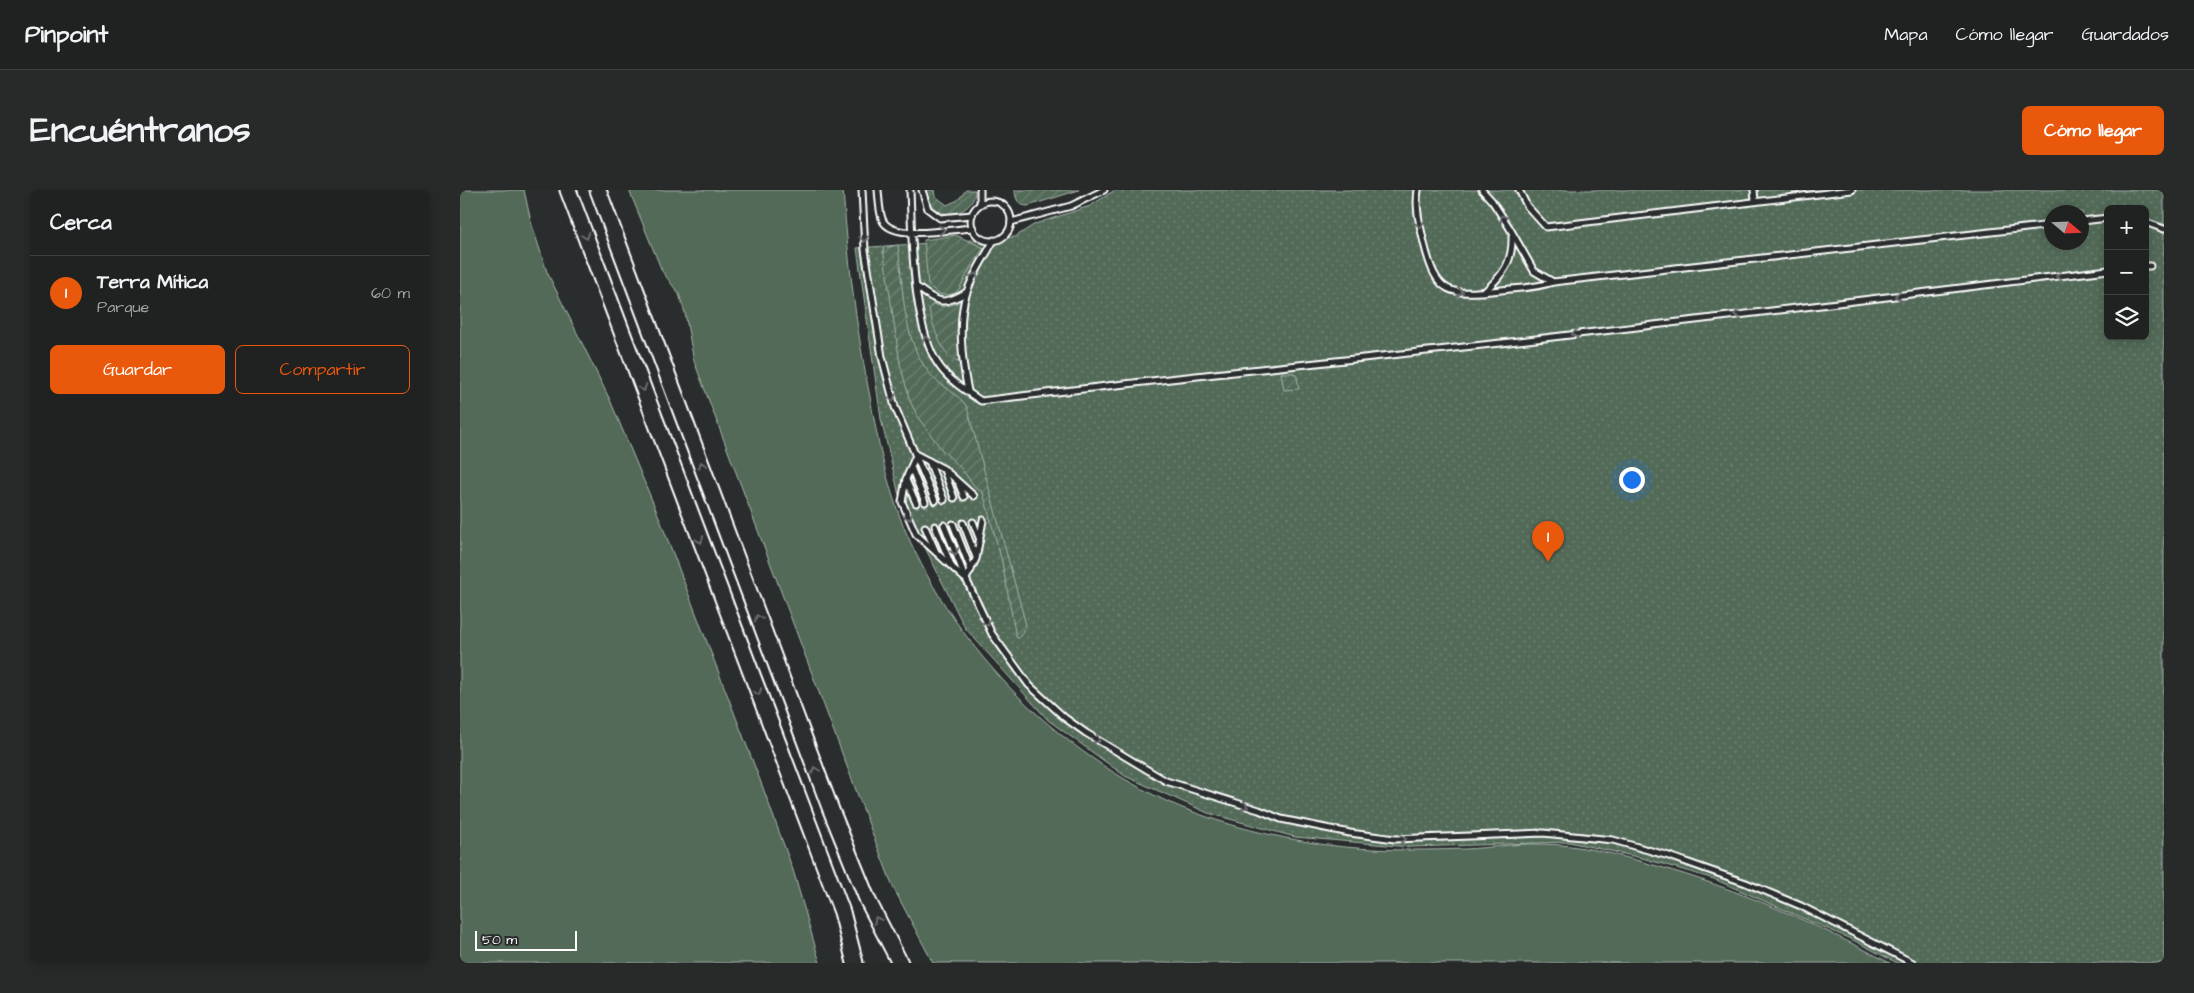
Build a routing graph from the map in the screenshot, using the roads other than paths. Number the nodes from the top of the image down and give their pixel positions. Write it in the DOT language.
graph roads {
  1 [pos="568,190"];
  2 [pos="598,190"];
  3 [pos="862,190"];
  4 [pos="878,190"];
  5 [pos="910,190"];
  6 [pos="922,190"];
  7 [pos="980,190"];
  8 [pos="1104,190"];
  9 [pos="1418,190"];
  10 [pos="1482,190"];
  11 [pos="1519,190"];
  12 [pos="1754,190"];
  13 [pos="1852,190"];
  14 [pos="1755,202"];
  15 [pos="980,204"];
  16 [pos="972,215"];
  17 [pos="2104,218"];
  18 [pos="2089,220"];
  19 [pos="1011,222"];
  20 [pos="2149,223"];
  21 [pos="2044,226"];
  22 [pos="973,228"];
  23 [pos="2164,229"];
  24 [pos="911,232"];
  25 [pos="1512,233"];
  26 [pos="994,240"];
  27 [pos="2104,271"];
  28 [pos="1553,282"];
  29 [pos="917,287"];
  30 [pos="966,292"];
  31 [pos="1484,292"];
  32 [pos="968,392"];
  33 [pos="916,455"];
  34 [pos="929,461"];
  35 [pos="911,467"];
  36 [pos="944,469"];
  37 [pos="906,479"];
  38 [pos="958,482"];
  39 [pos="974,496"];
  40 [pos="964,497"];
  41 [pos="954,498"];
  42 [pos="944,500"];
  43 [pos="935,501"];
  44 [pos="925,502"];
  45 [pos="916,503"];
  46 [pos="984,520"];
  47 [pos="973,522"];
  48 [pos="963,523"];
  49 [pos="953,524"];
  50 [pos="944,525"];
  51 [pos="935,526"];
  52 [pos="926,527"];
  53 [pos="980,540"];
  54 [pos="937,554"];
  55 [pos="976,559"];
  56 [pos="952,568"];
  57 [pos="971,570"];
  58 [pos="966,579"];
  59 [pos="855,963"];
  60 [pos="900,963"];
  61 [pos="1914,963"];
  1 -- 59 [label="main road, one-way"];
  60 -- 2 [label="main road, one-way"];
  3 -- 33 [label="lane, one-way"];
  4 -- 24 [label="lane"];
  5 -- 24 [label="lane"];
  6 -- 16 [label="lane"];
  7 -- 15 [label="lane"];
  8 -- 19 [label="lane"];
  9 -- 31 [label="lane, one-way"];
  25 -- 10 [label="lane, one-way"];
  11 -- 14 [label="lane"];
  12 -- 14 [label="lane"];
  13 -- 14 [label="lane"];
  15 -- 16 [label="lane"];
  15 -- 19 [label="lane"];
  16 -- 22 [label="lane"];
  17 -- 18 [label="lane"];
  19 -- 26 [label="lane"];
  20 -- 23 [label="lane"];
  21 -- 28 [label="lane"];
  24 -- 22 [label="lane, one-way"];
  22 -- 26 [label="lane"];
  24 -- 29 [label="lane"];
  25 -- 28 [label="lane"];
  25 -- 31 [label="lane"];
  30 -- 26 [label="lane, one-way"];
  27 -- 32 [label="lane, one-way"];
  28 -- 31 [label="lane"];
  29 -- 30 [label="lane"];
  32 -- 29 [label="lane, one-way"];
  30 -- 32 [label="lane"];
  33 -- 34 [label="lane"];
  33 -- 35 [label="lane"];
  33 -- 43 [label="lane"];
  34 -- 36 [label="lane"];
  34 -- 42 [label="lane"];
  35 -- 37 [label="lane"];
  35 -- 44 [label="lane"];
  36 -- 38 [label="lane"];
  36 -- 41 [label="lane"];
  37 -- 45 [label="lane"];
  37 -- 54 [label="lane, one-way"];
  38 -- 39 [label="lane"];
  38 -- 40 [label="lane"];
  46 -- 53 [label="lane"];
  47 -- 53 [label="lane"];
  48 -- 55 [label="lane"];
  49 -- 57 [label="lane"];
  50 -- 58 [label="lane, one-way"];
  51 -- 56 [label="lane"];
  52 -- 54 [label="lane"];
  53 -- 55 [label="lane"];
  54 -- 56 [label="lane"];
  55 -- 57 [label="lane"];
  56 -- 58 [label="lane"];
  57 -- 58 [label="lane"];
  58 -- 61 [label="lane, one-way"];
}
